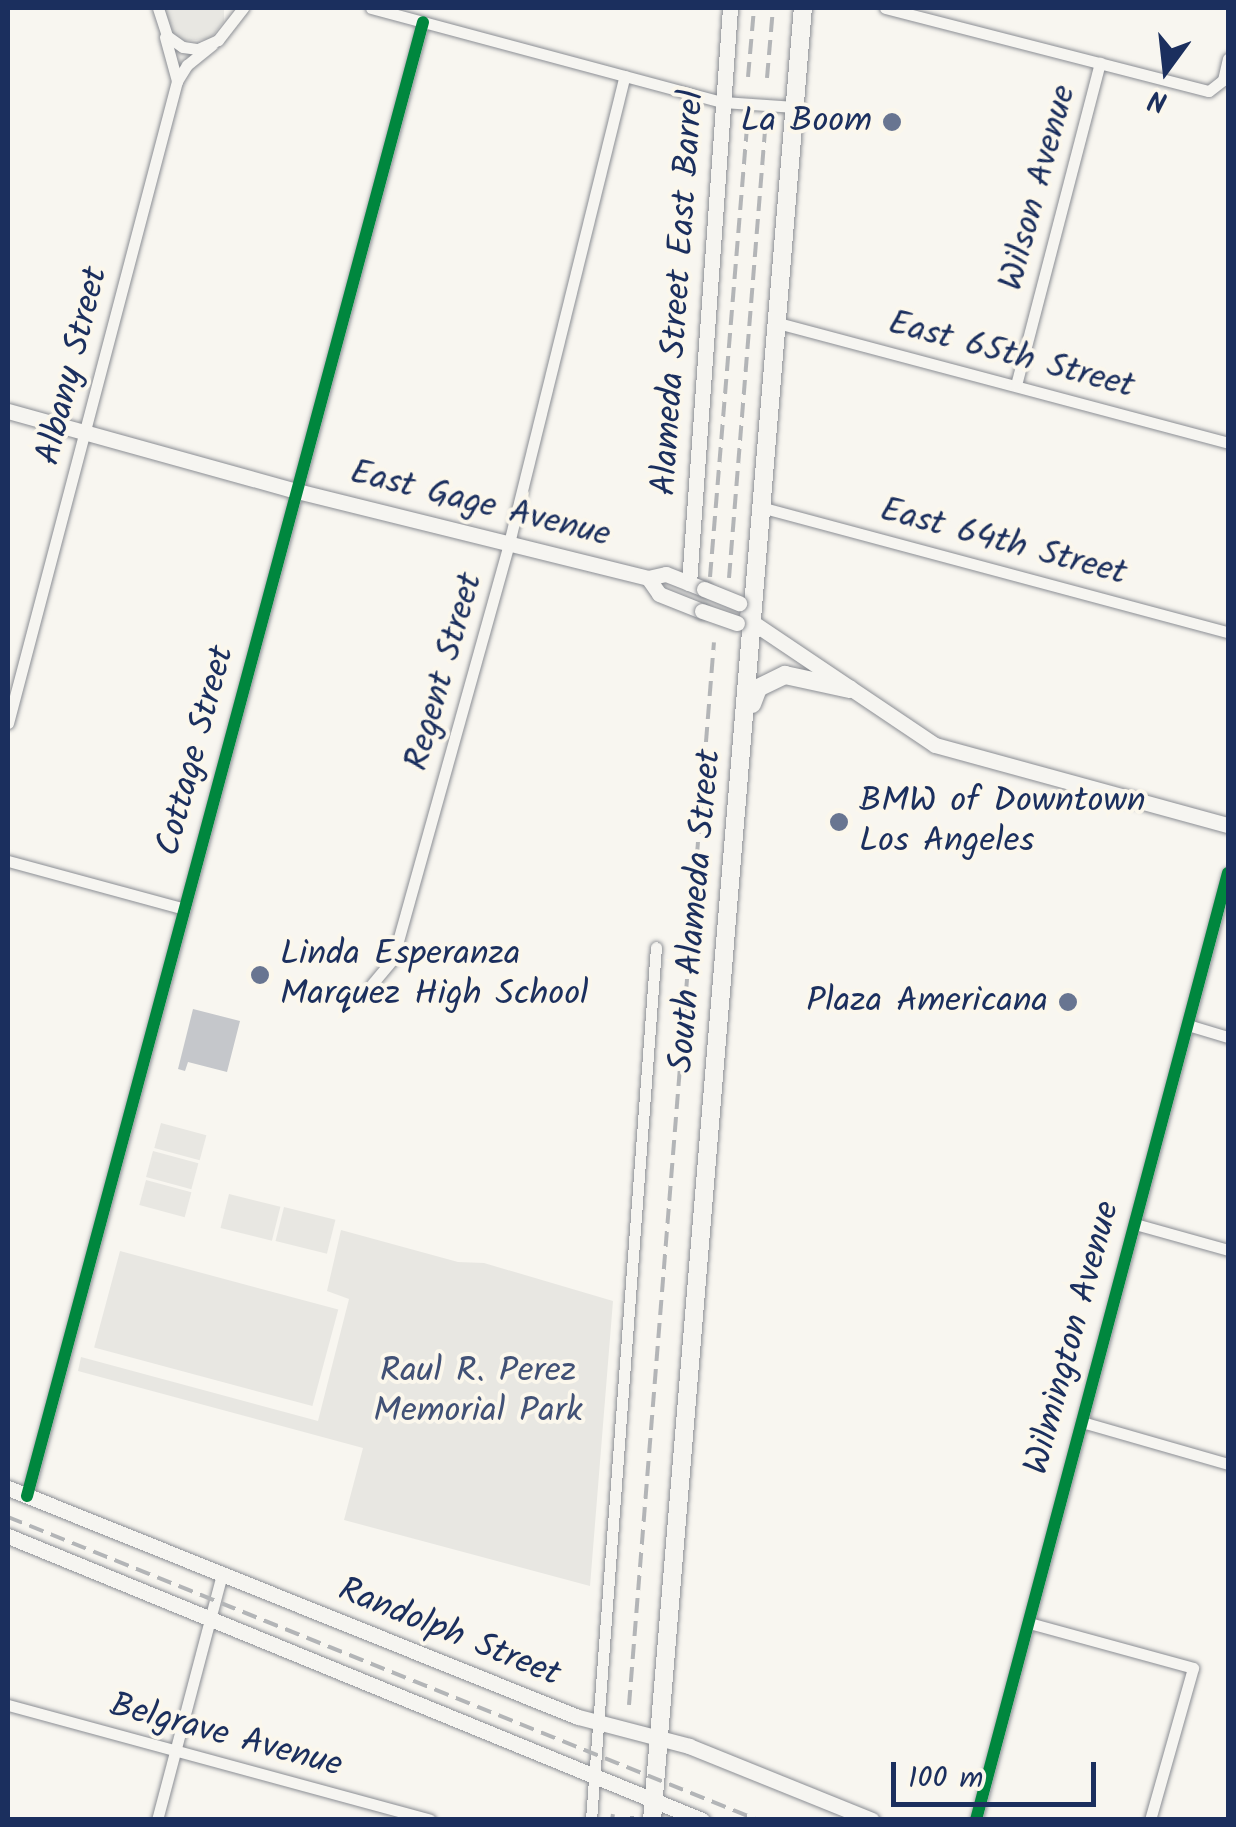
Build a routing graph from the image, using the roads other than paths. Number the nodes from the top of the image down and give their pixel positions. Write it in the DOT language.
graph roads {
  1 [pos="158,8"];
  2 [pos="243,8"];
  3 [pos="371,8"];
  4 [pos="730,8"];
  5 [pos="802,8"];
  6 [pos="885,8"];
  7 [pos="231,14"];
  8 [pos="423,22"];
  9 [pos="163,32"];
  10 [pos="212,44"];
  11 [pos="1228,60"];
  12 [pos="1100,63"];
  13 [pos="626,76"];
  14 [pos="177,81"];
  15 [pos="723,102"];
  16 [pos="796,107"];
  17 [pos="778,323"];
  18 [pos="1016,385"];
  19 [pos="8,411"];
  20 [pos="85,432"];
  21 [pos="1228,442"];
  22 [pos="297,491"];
  23 [pos="764,508"];
  24 [pos="509,543"];
  25 [pos="648,578"];
  26 [pos="696,586"];
  27 [pos="744,623"];
  28 [pos="1228,632"];
  29 [pos="849,689"];
  30 [pos="8,723"];
  31 [pos="744,728"];
  32 [pos="1228,825"];
  33 [pos="8,860"];
  34 [pos="1228,873"];
  35 [pos="185,909"];
  36 [pos="656,947"];
  37 [pos="372,984"];
  38 [pos="1188,1026"];
  39 [pos="1228,1037"];
  40 [pos="1135,1224"];
  41 [pos="1228,1250"];
  42 [pos="1082,1422"];
  43 [pos="1228,1464"];
  44 [pos="8,1488"];
  45 [pos="27,1496"];
  46 [pos="8,1536"];
  47 [pos="222,1574"];
  48 [pos="210,1618"];
  49 [pos="1028,1623"];
  50 [pos="8,1705"];
  51 [pos="597,1722"];
  52 [pos="660,1737"];
  53 [pos="175,1750"];
  54 [pos="594,1772"];
  55 [pos="654,1798"];
  56 [pos="156,1820"];
  57 [pos="430,1820"];
  58 [pos="591,1820"];
  59 [pos="652,1820"];
  60 [pos="702,1820"];
  61 [pos="872,1820"];
  62 [pos="976,1820"];
  63 [pos="1150,1820"];
  1 -- 9 [label="street"];
  2 -- 7 [label="street, Albany Street"];
  3 -- 8 [label="street"];
  4 -- 15 [label="street, Alameda Street East Barrel"];
  5 -- 16 [label="main road, South Alameda Street"];
  6 -- 12 [label="street"];
  7 -- 10 [label="street, Albany Street"];
  8 -- 13 [label="street"];
  8 -- 22 [label="street, Cottage Street"];
  9 -- 10 [label="street"];
  9 -- 14 [label="street"];
  10 -- 14 [label="street, Albany Street"];
  11 -- 12 [label="street"];
  12 -- 18 [label="street, Wilson Avenue"];
  13 -- 15 [label="street"];
  13 -- 24 [label="street, Regent Street"];
  14 -- 20 [label="street, Albany Street"];
  15 -- 16 [label="street"];
  15 -- 26 [label="street, Alameda Street East Barrel"];
  16 -- 17 [label="main road, South Alameda Street"];
  17 -- 18 [label="street, East 65th Street"];
  17 -- 23 [label="main road, South Alameda Street"];
  18 -- 21 [label="street, East 65th Street"];
  19 -- 20 [label="street, East Gage Avenue"];
  20 -- 22 [label="street, East Gage Avenue"];
  20 -- 30 [label="street, Albany Street"];
  22 -- 24 [label="street, East Gage Avenue"];
  22 -- 35 [label="street, Cottage Street"];
  23 -- 27 [label="main road, South Alameda Street"];
  23 -- 28 [label="street, East 64th Street"];
  24 -- 25 [label="street, East Gage Avenue"];
  24 -- 37 [label="street, Regent Street"];
  25 -- 26 [label="street, East Gage Avenue"];
  25 -- 27 [label="street, East Gage Avenue, bridge"];
  26 -- 27 [label="street, East Gage Avenue, bridge"];
  27 -- 29 [label="street, East Gage Avenue"];
  27 -- 31 [label="main road, South Alameda Street"];
  29 -- 31 [label="main road"];
  29 -- 32 [label="street, East Gage Avenue"];
  31 -- 52 [label="main road, South Alameda Street"];
  33 -- 35 [label="street"];
  34 -- 38 [label="street, Wilmington Avenue"];
  35 -- 45 [label="street, Cottage Street"];
  36 -- 51 [label="street"];
  38 -- 39 [label="street"];
  38 -- 40 [label="street, Wilmington Avenue"];
  40 -- 41 [label="street"];
  40 -- 42 [label="street, Wilmington Avenue"];
  42 -- 43 [label="street"];
  42 -- 49 [label="street, Wilmington Avenue"];
  44 -- 45 [label="street, Randolph Street"];
  45 -- 47 [label="street, Randolph Street"];
  46 -- 48 [label="street"];
  47 -- 48 [label="street"];
  47 -- 51 [label="street, Randolph Street"];
  48 -- 53 [label="street"];
  48 -- 54 [label="street"];
  49 -- 62 [label="street, Wilmington Avenue"];
  49 -- 63 [label="street"];
  50 -- 53 [label="street, Belgrave Avenue"];
  51 -- 52 [label="street, Randolph Street"];
  51 -- 54 [label="street"];
  52 -- 55 [label="main road, South Alameda Street"];
  52 -- 61 [label="street, Randolph Street"];
  53 -- 56 [label="street"];
  53 -- 57 [label="street, Belgrave Avenue"];
  54 -- 55 [label="street"];
  54 -- 58 [label="street"];
  55 -- 59 [label="main road, South Alameda Street"];
  55 -- 60 [label="street"];
}
